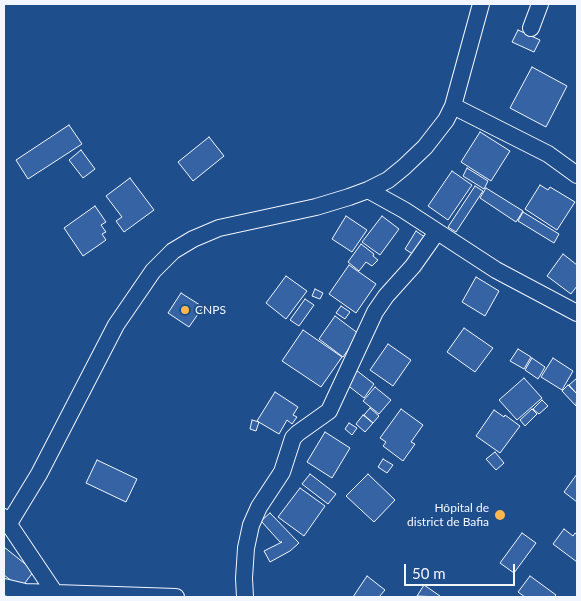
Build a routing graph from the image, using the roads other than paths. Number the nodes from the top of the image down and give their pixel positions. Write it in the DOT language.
graph roads {
  1 [pos="480,4"];
  2 [pos="540,4"];
  3 [pos="531,28"];
  4 [pos="453,106"];
  5 [pos="577,174"];
  6 [pos="368,190"];
  7 [pos="437,232"];
  8 [pos="577,313"];
  9 [pos="6,521"];
  10 [pos="4,587"];
  11 [pos="56,595"];
  12 [pos="176,597"];
  13 [pos="245,597"];
  1 -- 4 [label="street"];
  2 -- 3 [label="street"];
  4 -- 5 [label="street"];
  4 -- 6 [label="street"];
  6 -- 7 [label="street"];
  6 -- 9 [label="street"];
  7 -- 8 [label="street"];
  7 -- 13 [label="street"];
  9 -- 11 [label="street"];
  10 -- 11 [label="street"];
  11 -- 12 [label="street"];
}
